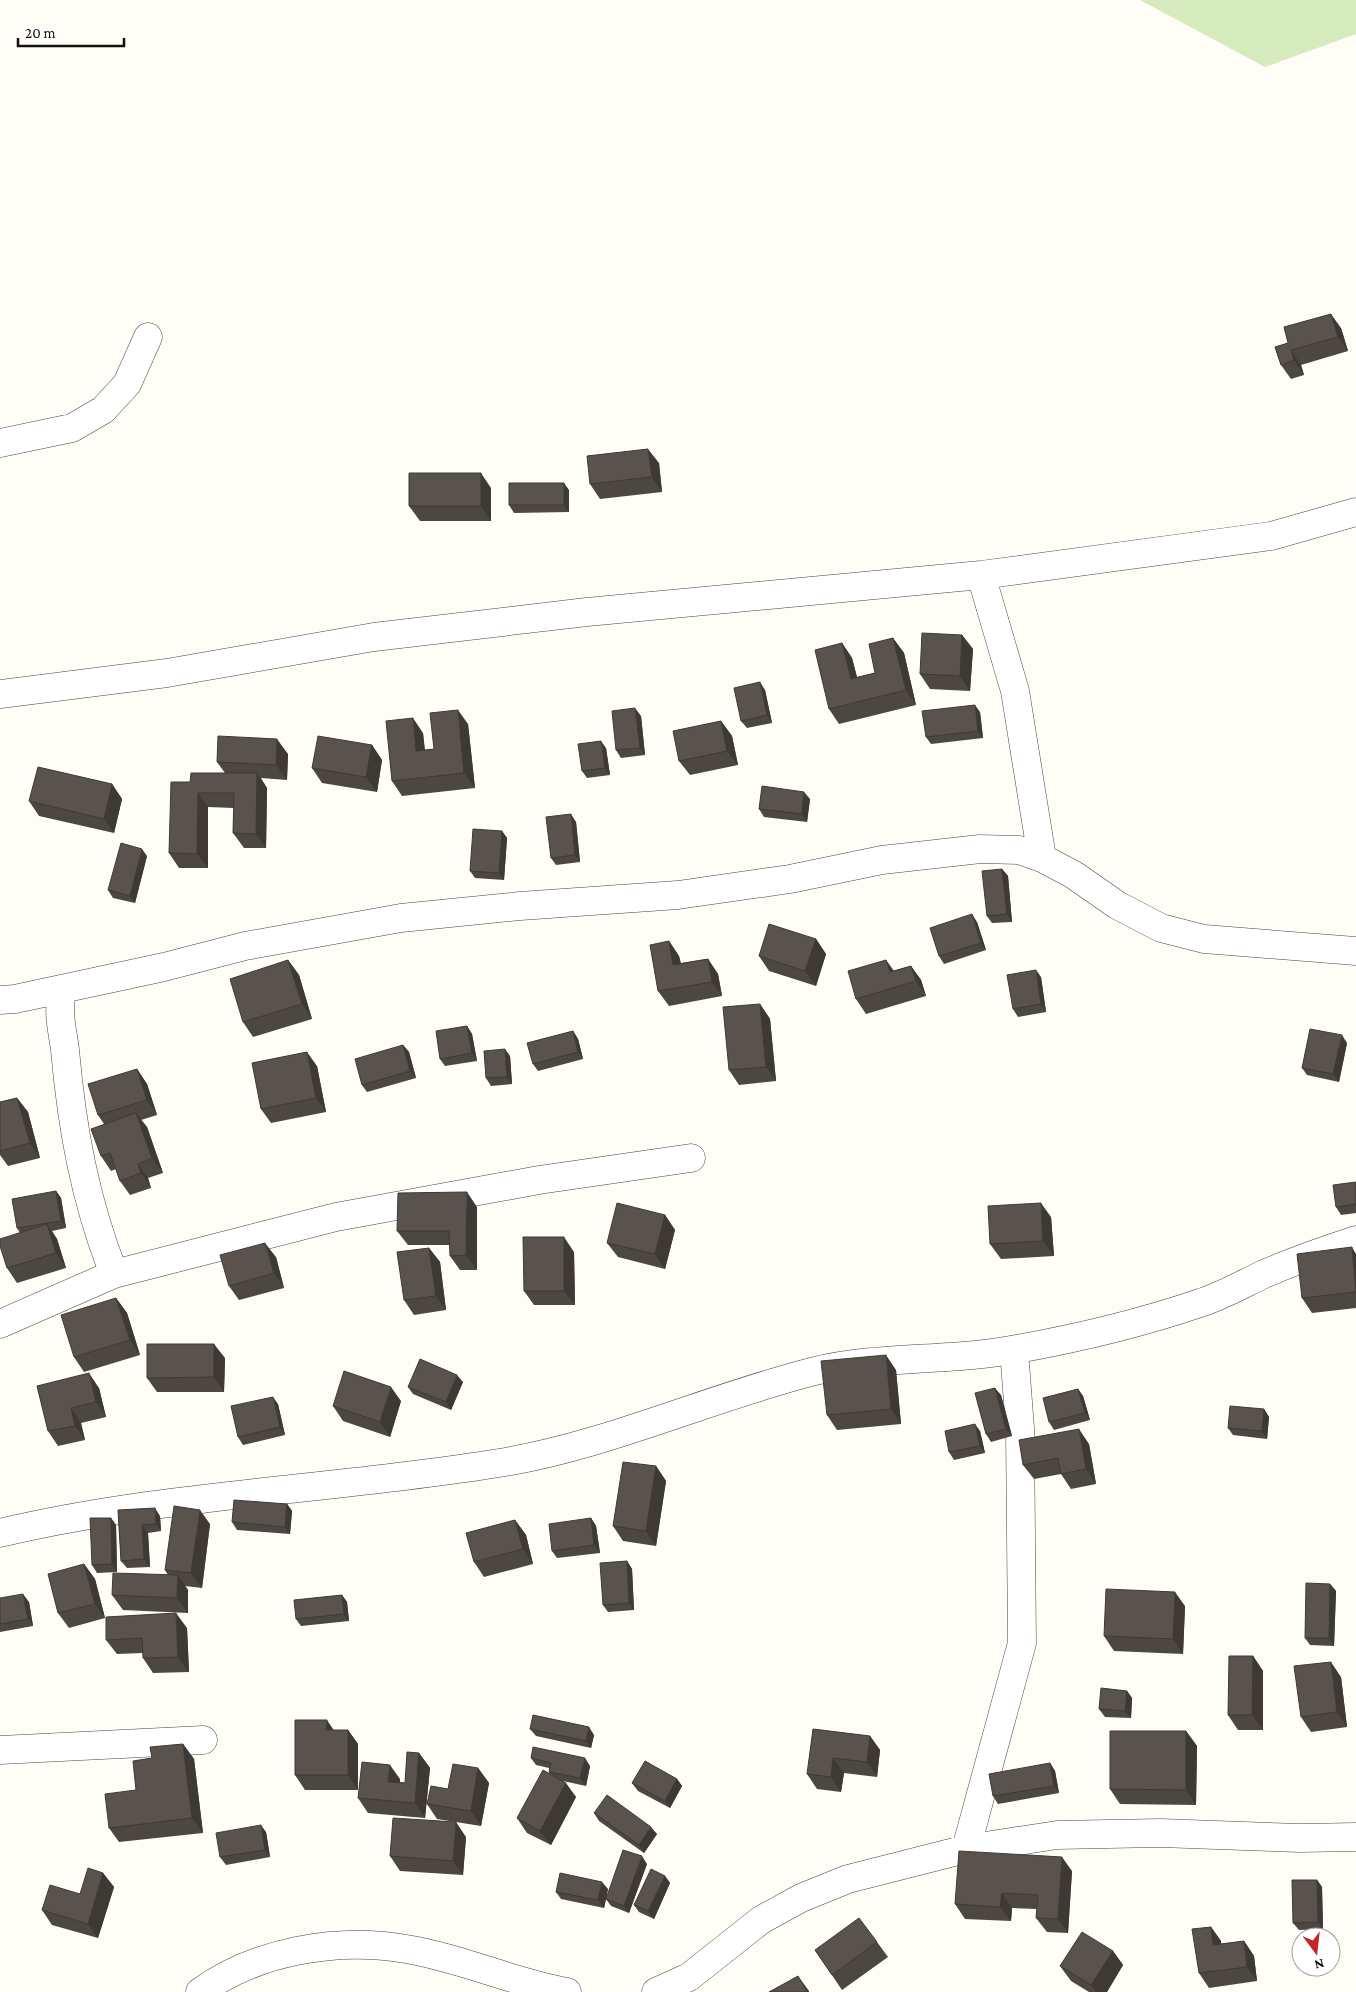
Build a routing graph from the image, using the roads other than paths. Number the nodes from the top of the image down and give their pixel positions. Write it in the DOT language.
graph roads {
  1 [pos="148,337"];
  2 [pos="0,443"];
  3 [pos="1356,512"];
  4 [pos="981,574"];
  5 [pos="0,694"];
  6 [pos="1042,858"];
  7 [pos="1356,951"];
  8 [pos="61,989"];
  9 [pos="0,1000"];
  10 [pos="691,1158"];
  11 [pos="1356,1240"];
  12 [pos="114,1274"];
  13 [pos="0,1324"];
  14 [pos="1014,1350"];
  15 [pos="0,1533"];
  16 [pos="203,1740"];
  17 [pos="0,1750"];
  18 [pos="1356,1837"];
  19 [pos="966,1849"];
  20 [pos="200,1992"];
  21 [pos="567,1992"];
  22 [pos="656,1992"];
  1 -- 2 [label="street"];
  3 -- 4 [label="street"];
  4 -- 5 [label="street"];
  4 -- 6 [label="street"];
  6 -- 7 [label="street"];
  6 -- 8 [label="street"];
  8 -- 9 [label="street"];
  8 -- 12 [label="street"];
  10 -- 12 [label="street"];
  11 -- 14 [label="street"];
  12 -- 13 [label="street"];
  14 -- 15 [label="street"];
  14 -- 19 [label="street"];
  16 -- 17 [label="street"];
  18 -- 19 [label="street"];
  19 -- 22 [label="street"];
  20 -- 21 [label="street"];
}
